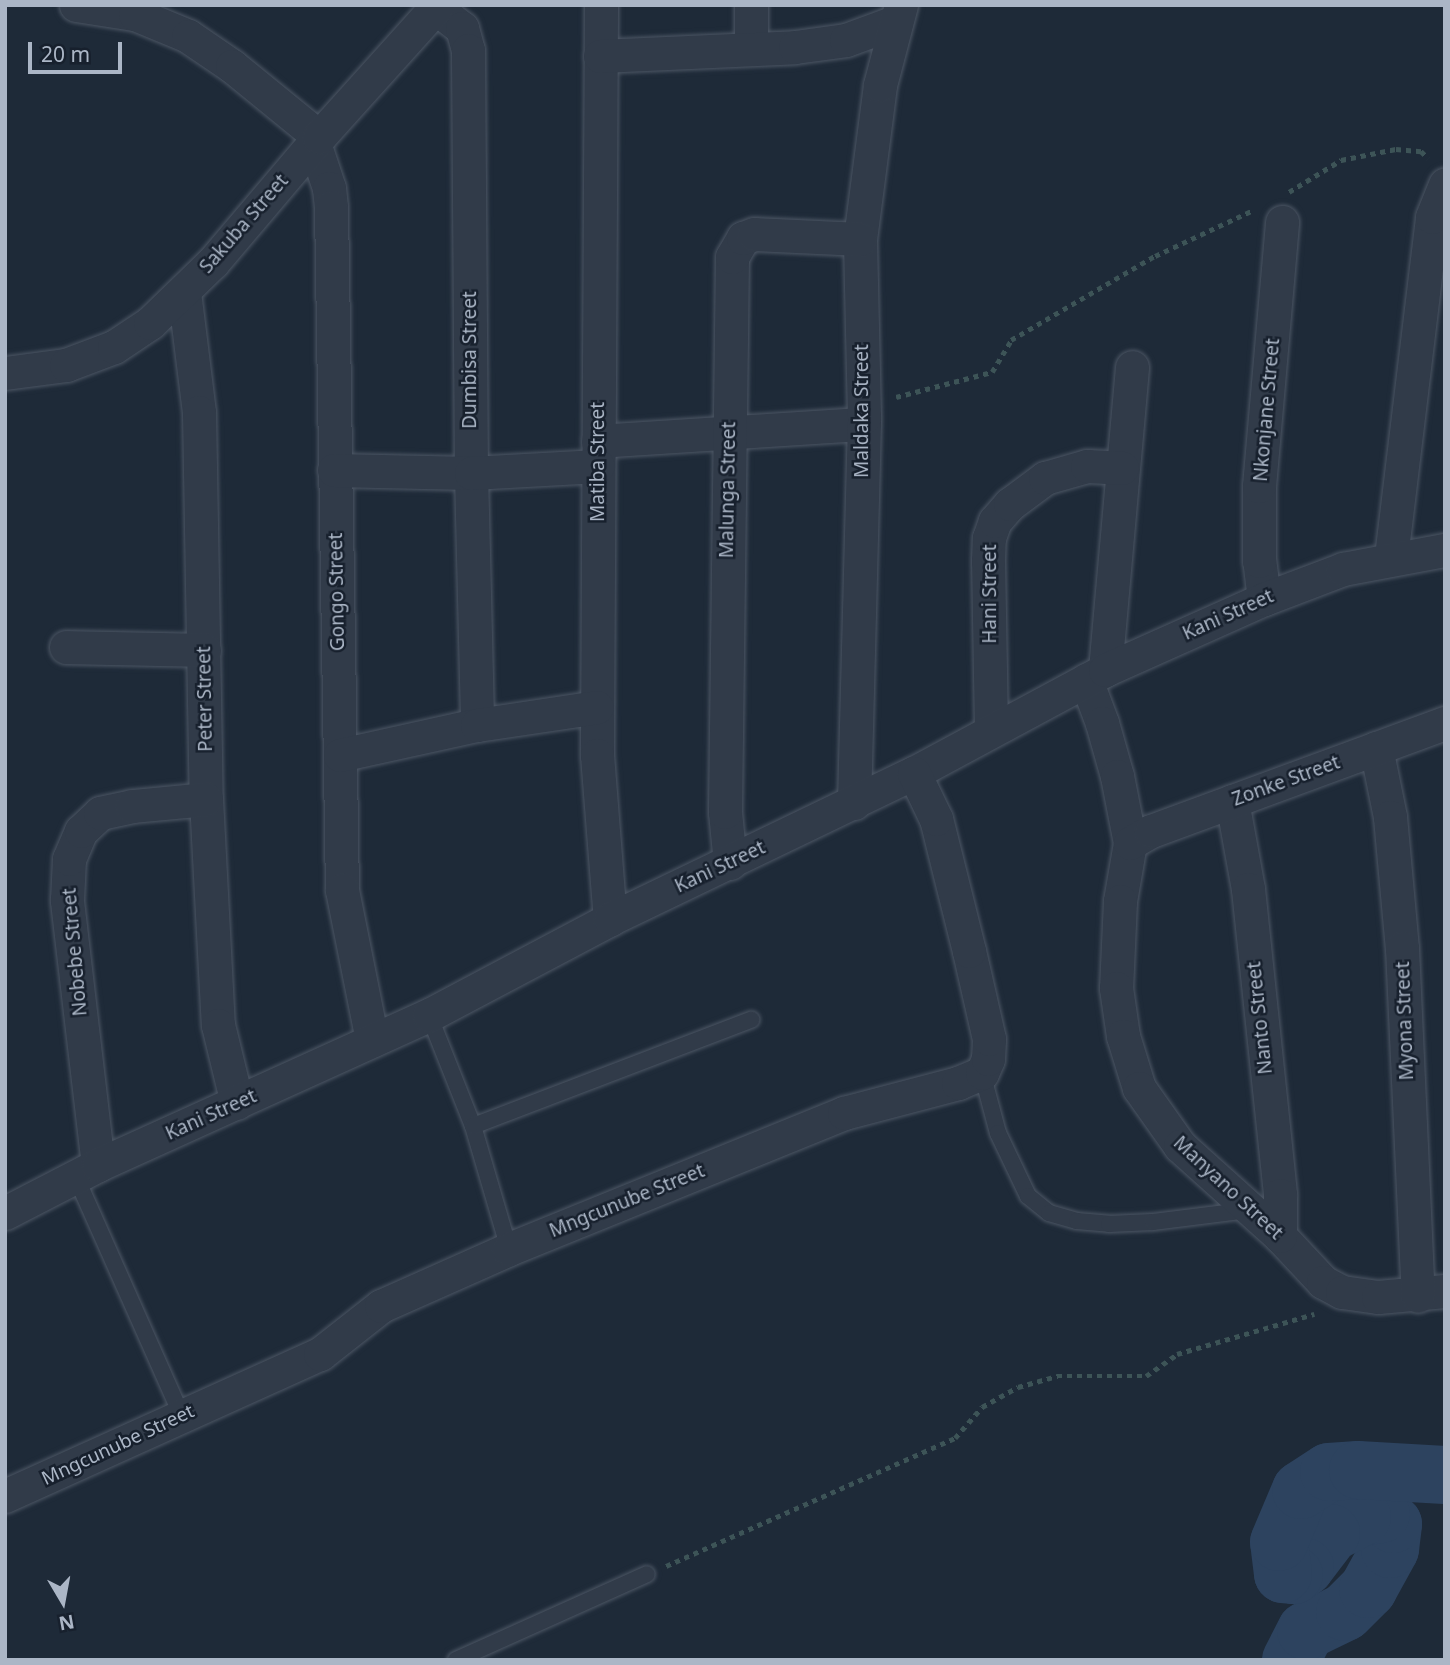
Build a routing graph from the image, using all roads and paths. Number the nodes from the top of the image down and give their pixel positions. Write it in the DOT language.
graph roads {
  1 [pos="76,5"];
  2 [pos="601,5"];
  3 [pos="751,5"];
  4 [pos="437,6"];
  5 [pos="898,14"];
  6 [pos="751,49"];
  7 [pos="600,56"];
  8 [pos="317,140"];
  9 [pos="1441,175"];
  10 [pos="1278,207"];
  11 [pos="860,240"];
  12 [pos="184,292"];
  13 [pos="1132,367"];
  14 [pos="5,373"];
  15 [pos="863,415"];
  16 [pos="728,433"];
  17 [pos="598,454"];
  18 [pos="1122,468"];
  19 [pos="334,470"];
  20 [pos="471,473"];
  21 [pos="1445,550"];
  22 [pos="1391,558"];
  23 [pos="1264,598"];
  24 [pos="66,648"];
  25 [pos="204,650"];
  26 [pos="1095,675"];
  27 [pos="597,707"];
  28 [pos="1445,723"];
  29 [pos="477,724"];
  30 [pos="991,730"];
  31 [pos="1376,748"];
  32 [pos="340,755"];
  33 [pos="914,774"];
  34 [pos="206,799"];
  35 [pos="1232,801"];
  36 [pos="855,803"];
  37 [pos="1130,843"];
  38 [pos="730,863"];
  39 [pos="610,919"];
  40 [pos="429,1015"];
  41 [pos="751,1020"];
  42 [pos="372,1040"];
  43 [pos="982,1073"];
  44 [pos="237,1103"];
  45 [pos="473,1126"];
  46 [pos="87,1171"];
  47 [pos="1250,1210"];
  48 [pos="5,1213"];
  49 [pos="1280,1236"];
  50 [pos="509,1249"];
  51 [pos="1342,1292"];
  52 [pos="1432,1294"];
  53 [pos="182,1416"];
  54 [pos="5,1496"];
  55 [pos="647,1574"];
  56 [pos="456,1660"];
  1 -- 8 [label="street"];
  2 -- 7 [label="street, Matiba Street"];
  3 -- 6 [label="street"];
  4 -- 8 [label="street, Sakuba Street"];
  4 -- 20 [label="street, Dumbisa Street"];
  5 -- 6 [label="street"];
  5 -- 11 [label="street, Maldaka Street"];
  6 -- 7 [label="street"];
  7 -- 17 [label="street, Matiba Street"];
  8 -- 12 [label="street, Sakuba Street"];
  8 -- 19 [label="street, Gongo Street"];
  9 -- 10 [label="path"];
  9 -- 22 [label="street"];
  10 -- 15 [label="path"];
  10 -- 23 [label="street, Nkonjane Street"];
  11 -- 15 [label="street, Maldaka Street"];
  11 -- 16 [label="street, Malunga Street"];
  12 -- 14 [label="street, Sakuba Street"];
  12 -- 25 [label="street, Peter Street"];
  13 -- 18 [label="street"];
  15 -- 16 [label="street"];
  15 -- 36 [label="street, Maldaka Street"];
  16 -- 17 [label="street"];
  16 -- 38 [label="street, Malunga Street"];
  17 -- 20 [label="street"];
  17 -- 27 [label="street, Matiba Street"];
  18 -- 26 [label="street"];
  18 -- 30 [label="street, Hani Street"];
  19 -- 20 [label="street"];
  19 -- 32 [label="street, Gongo Street"];
  20 -- 29 [label="street, Dumbisa Street"];
  21 -- 22 [label="street, Kani Street"];
  22 -- 23 [label="street, Kani Street"];
  23 -- 26 [label="street, Kani Street"];
  24 -- 25 [label="street"];
  25 -- 34 [label="street, Peter Street"];
  26 -- 30 [label="street, Kani Street"];
  26 -- 37 [label="street, Manyano Street"];
  27 -- 29 [label="street"];
  27 -- 39 [label="street, Matiba Street"];
  28 -- 31 [label="street, Zonke Street"];
  29 -- 32 [label="street"];
  30 -- 33 [label="street, Kani Street"];
  31 -- 35 [label="street, Zonke Street"];
  31 -- 52 [label="street, Myona Street"];
  32 -- 42 [label="street, Gongo Street"];
  33 -- 36 [label="street, Kani Street"];
  33 -- 43 [label="street"];
  34 -- 44 [label="street, Peter Street"];
  34 -- 46 [label="street, Nobebe Street"];
  35 -- 37 [label="street, Zonke Street"];
  35 -- 49 [label="street, Nanto Street"];
  36 -- 38 [label="street, Kani Street"];
  37 -- 47 [label="street, Manyano Street"];
  38 -- 39 [label="street, Kani Street"];
  39 -- 40 [label="street, Kani Street"];
  40 -- 42 [label="street, Kani Street"];
  40 -- 45 [label="lane"];
  41 -- 45 [label="lane"];
  42 -- 44 [label="street, Kani Street"];
  43 -- 47 [label="lane"];
  43 -- 50 [label="street, Mngcunube Street"];
  44 -- 46 [label="street, Kani Street"];
  45 -- 50 [label="lane"];
  46 -- 48 [label="street, Kani Street"];
  46 -- 53 [label="lane"];
  47 -- 49 [label="street, Manyano Street"];
  49 -- 51 [label="street, Manyano Street"];
  50 -- 53 [label="street, Mngcunube Street"];
  51 -- 52 [label="street, Manyano Street"];
  51 -- 55 [label="path"];
  53 -- 54 [label="street, Mngcunube Street"];
  55 -- 56 [label="lane"];
}
